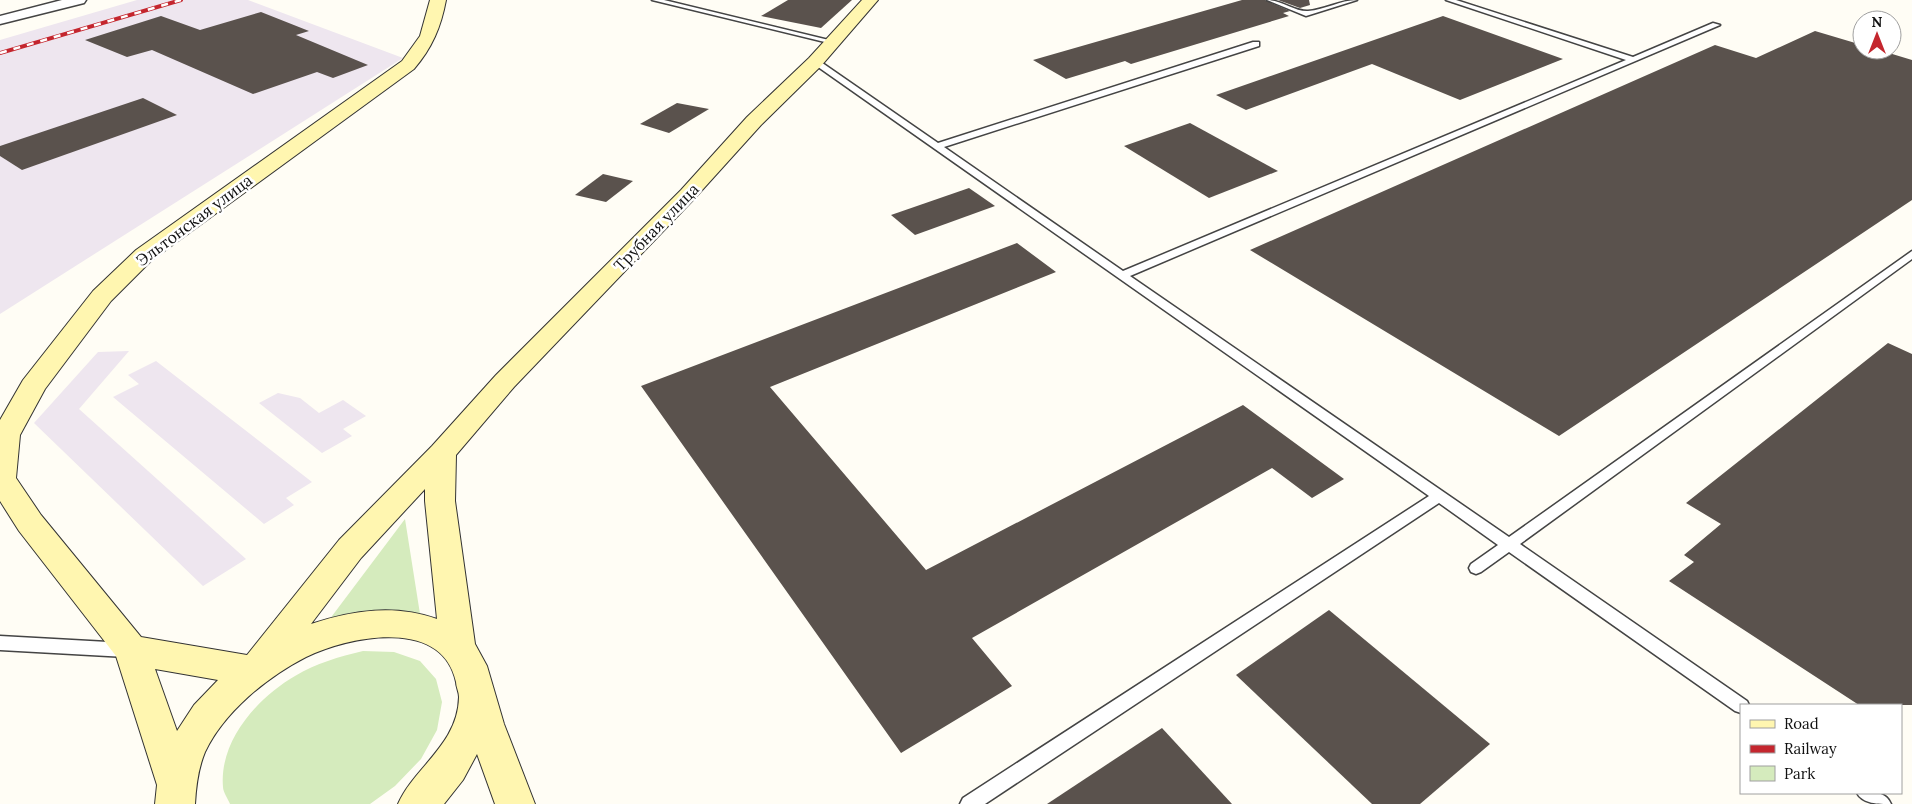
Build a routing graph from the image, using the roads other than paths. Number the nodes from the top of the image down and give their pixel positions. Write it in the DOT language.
graph roads {
  1 [pos="79,0"];
  2 [pos="438,0"];
  3 [pos="655,0"];
  4 [pos="870,0"];
  5 [pos="1270,0"];
  6 [pos="1354,0"];
  7 [pos="1449,0"];
  8 [pos="0,20"];
  9 [pos="1716,25"];
  10 [pos="833,42"];
  11 [pos="1256,44"];
  12 [pos="1633,60"];
  13 [pos="815,62"];
  14 [pos="939,146"];
  15 [pos="1912,254"];
  16 [pos="1123,275"];
  17 [pos="442,453"];
  18 [pos="1440,496"];
  19 [pos="1509,544"];
  20 [pos="1476,568"];
  21 [pos="0,643"];
  22 [pos="458,648"];
  23 [pos="131,650"];
  24 [pos="255,671"];
  25 [pos="477,696"];
  26 [pos="1740,705"];
  27 [pos="175,793"];
  28 [pos="1867,794"];
  29 [pos="418,804"];
  30 [pos="515,804"];
  31 [pos="969,804"];
  32 [pos="1882,804"];
  1 -- 8 [label="street"];
  2 -- 23 [label="main road, Эльтонская улица"];
  3 -- 10 [label="lane"];
  4 -- 10 [label="main road, Трубная улица"];
  5 -- 6 [label="lane"];
  7 -- 12 [label="lane"];
  9 -- 12 [label="lane"];
  10 -- 13 [label="main road, Трубная улица"];
  11 -- 14 [label="lane"];
  12 -- 16 [label="lane"];
  13 -- 14 [label="lane"];
  13 -- 17 [label="main road, Трубная улица"];
  14 -- 16 [label="lane"];
  15 -- 19 [label="lane"];
  16 -- 18 [label="lane"];
  17 -- 22 [label="main road"];
  17 -- 24 [label="main road, Трубная улица"];
  18 -- 19 [label="lane"];
  18 -- 31 [label="lane"];
  19 -- 20 [label="lane"];
  19 -- 26 [label="lane"];
  21 -- 23 [label="lane"];
  22 -- 24 [label="main road"];
  22 -- 25 [label="main road"];
  23 -- 24 [label="main road"];
  23 -- 27 [label="main road, Эльтонская улица"];
  24 -- 27 [label="main road"];
  25 -- 29 [label="main road"];
  25 -- 30 [label="main road"];
  28 -- 32 [label="lane"];
}
